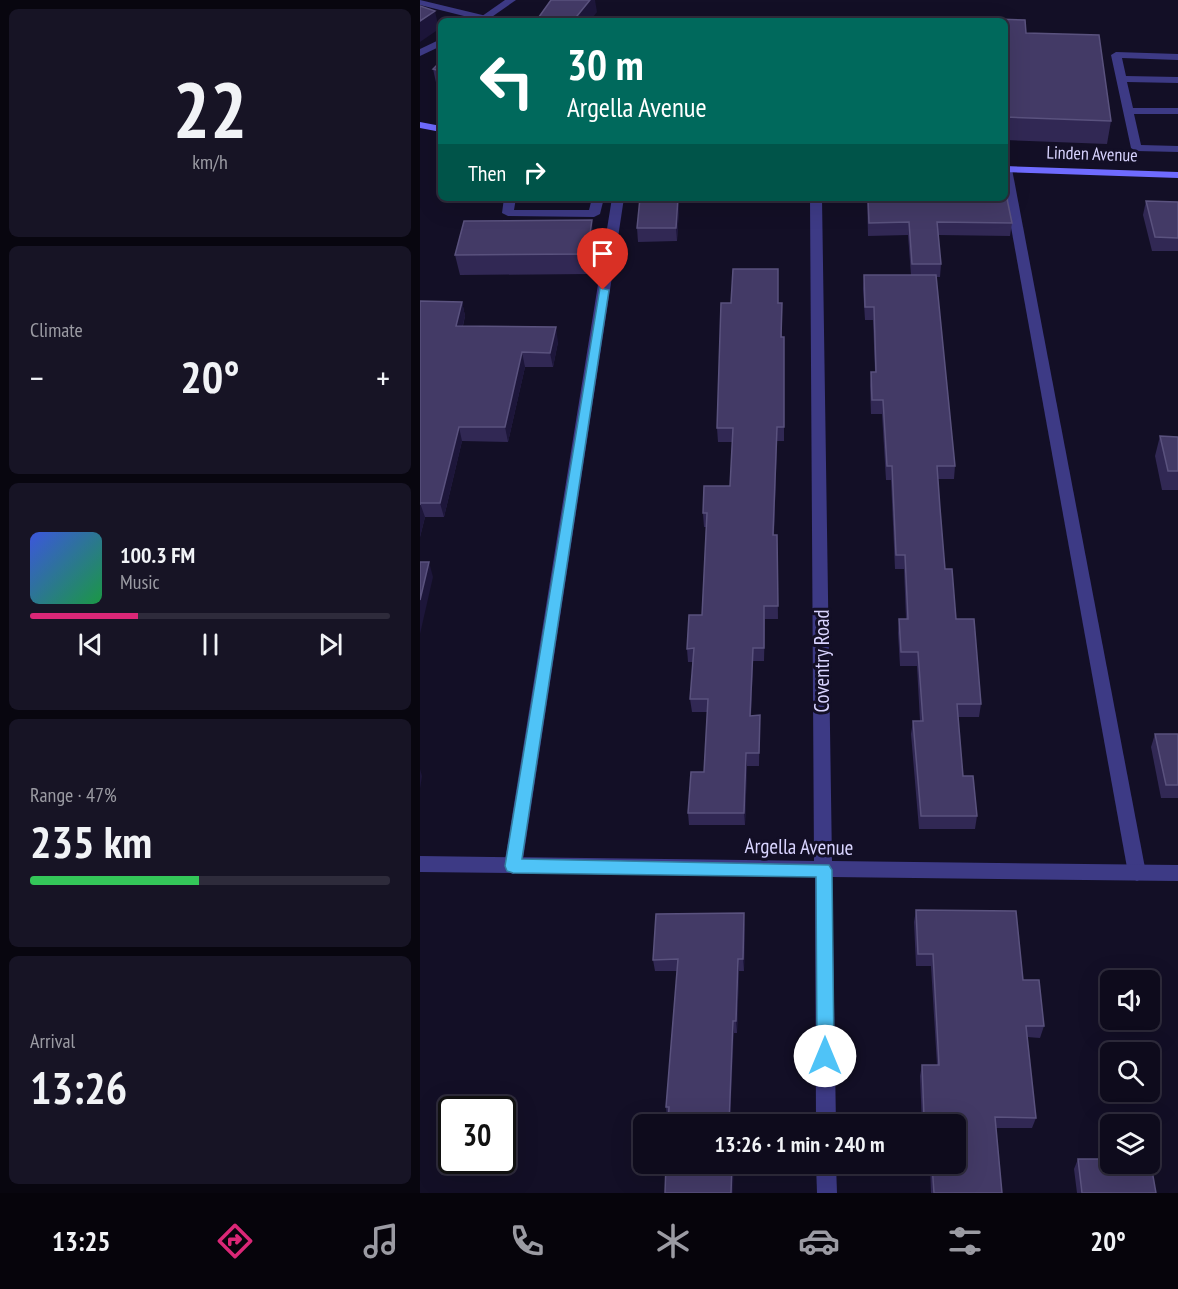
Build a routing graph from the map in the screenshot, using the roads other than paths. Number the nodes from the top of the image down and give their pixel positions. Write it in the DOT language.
graph roads {
  1 [pos="511,0"];
  2 [pos="420,2"];
  3 [pos="475,18"];
  4 [pos="485,18"];
  5 [pos="438,44"];
  6 [pos="420,53"];
  7 [pos="1178,57"];
  8 [pos="1120,79"];
  9 [pos="1178,80"];
  10 [pos="1127,111"];
  11 [pos="1178,111"];
  12 [pos="420,125"];
  13 [pos="438,128"];
  14 [pos="1178,149"];
  15 [pos="1008,169"];
  16 [pos="1178,175"];
  17 [pos="1008,185"];
  18 [pos="510,201"];
  19 [pos="597,201"];
  20 [pos="618,201"];
  21 [pos="816,201"];
  22 [pos="420,864"];
  23 [pos="513,866"];
  24 [pos="824,870"];
  25 [pos="1137,873"];
  26 [pos="1178,873"];
  27 [pos="826,1114"];
  28 [pos="826,1174"];
  29 [pos="827,1193"];
  1 -- 4 [label="street"];
  2 -- 3 [label="street"];
  5 -- 6 [label="street"];
  7 -- 8 [label="street"];
  8 -- 9 [label="street"];
  8 -- 10 [label="street"];
  10 -- 11 [label="street"];
  10 -- 14 [label="street"];
  12 -- 13 [label="main road"];
  15 -- 16 [label="main road, Linden Avenue"];
  17 -- 25 [label="street"];
  18 -- 19 [label="street"];
  20 -- 23 [label="street"];
  21 -- 24 [label="street, Coventry Road"];
  22 -- 23 [label="street, Argella Avenue"];
  23 -- 24 [label="street, Argella Avenue"];
  24 -- 25 [label="street, Argella Avenue"];
  24 -- 27 [label="street, Coventry Road"];
  25 -- 26 [label="street, Argella Avenue"];
  28 -- 29 [label="street"];
}
